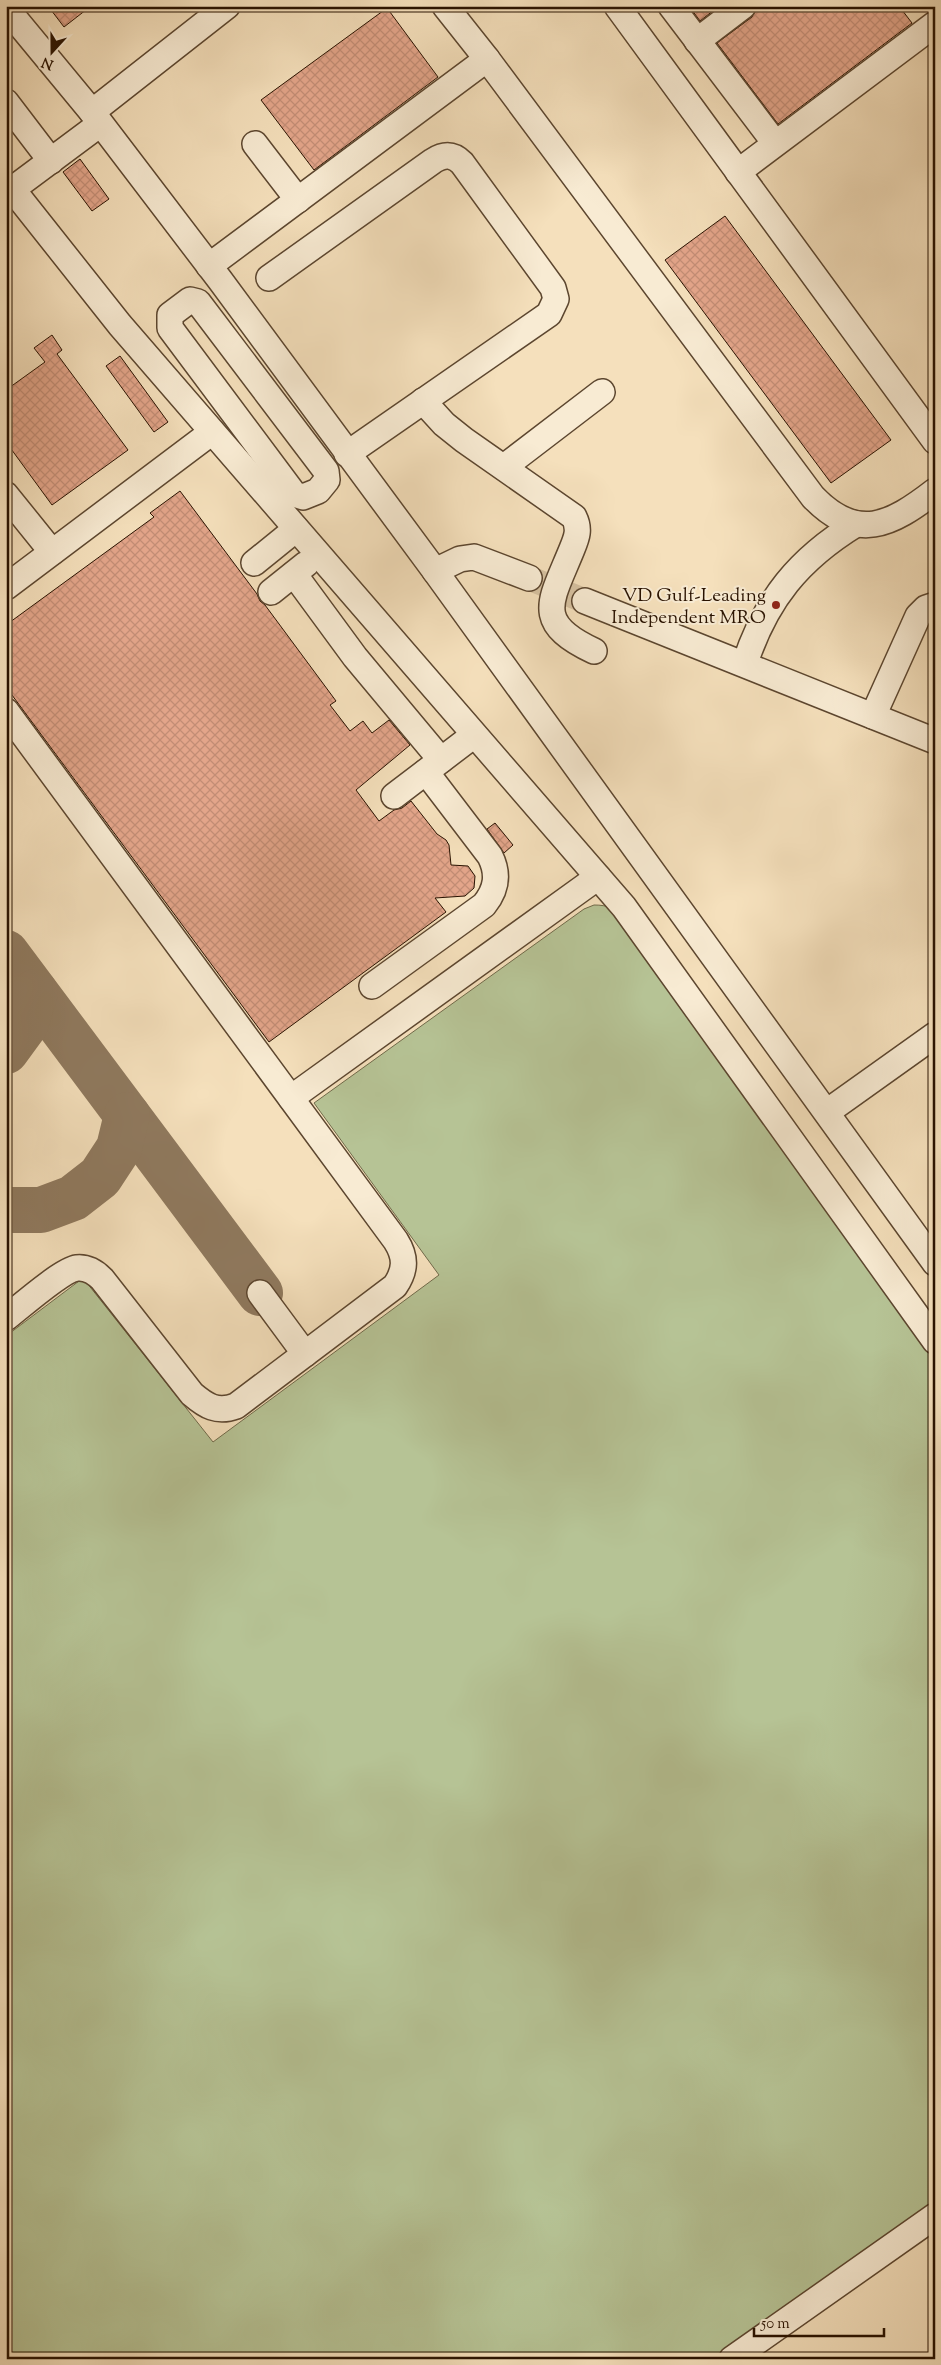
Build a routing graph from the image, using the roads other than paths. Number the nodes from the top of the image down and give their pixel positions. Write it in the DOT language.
graph roads {
  1 [pos="227,6"];
  2 [pos="445,6"];
  3 [pos="616,6"];
  4 [pos="671,6"];
  5 [pos="743,6"];
  6 [pos="6,8"];
  7 [pos="935,24"];
  8 [pos="697,41"];
  9 [pos="487,59"];
  10 [pos="6,102"];
  11 [pos="96,118"];
  12 [pos="775,143"];
  13 [pos="255,144"];
  14 [pos="51,161"];
  15 [pos="738,172"];
  16 [pos="9,192"];
  17 [pos="298,200"];
  18 [pos="214,273"];
  19 [pos="269,278"];
  20 [pos="193,300"];
  21 [pos="602,392"];
  22 [pos="424,400"];
  23 [pos="212,432"];
  24 [pos="935,441"];
  25 [pos="347,454"];
  26 [pos="504,467"];
  27 [pos="935,491"];
  28 [pos="6,495"];
  29 [pos="856,524"];
  30 [pos="296,530"];
  31 [pos="52,552"];
  32 [pos="318,555"];
  33 [pos="254,563"];
  34 [pos="435,571"];
  35 [pos="294,574"];
  36 [pos="529,578"];
  37 [pos="6,587"];
  38 [pos="271,592"];
  39 [pos="585,601"];
  40 [pos="935,605"];
  41 [pos="386,633"];
  42 [pos="594,650"];
  43 [pos="355,657"];
  44 [pos="745,663"];
  45 [pos="6,711"];
  46 [pos="873,716"];
  47 [pos="474,735"];
  48 [pos="935,741"];
  49 [pos="434,766"];
  50 [pos="394,796"];
  51 [pos="598,877"];
  52 [pos="372,986"];
  53 [pos="935,1035"];
  54 [pos="292,1098"];
  55 [pos="827,1112"];
  56 [pos="935,1263"];
  57 [pos="260,1293"];
  58 [pos="6,1318"];
  59 [pos="935,1341"];
  60 [pos="305,1354"];
  61 [pos="935,2216"];
  62 [pos="732,2359"];
  1 -- 11 [label="lane"];
  2 -- 9 [label="lane"];
  3 -- 15 [label="lane"];
  4 -- 8 [label="lane"];
  5 -- 8 [label="lane"];
  6 -- 11 [label="lane"];
  7 -- 12 [label="lane"];
  8 -- 12 [label="lane"];
  9 -- 17 [label="lane"];
  9 -- 29 [label="lane"];
  10 -- 14 [label="lane"];
  11 -- 14 [label="lane"];
  11 -- 18 [label="lane"];
  12 -- 15 [label="lane"];
  13 -- 17 [label="lane"];
  14 -- 16 [label="lane"];
  15 -- 24 [label="lane"];
  16 -- 23 [label="lane"];
  17 -- 18 [label="lane"];
  18 -- 20 [label="lane"];
  18 -- 25 [label="lane"];
  19 -- 22 [label="lane"];
  20 -- 20 [label="lane"];
  21 -- 26 [label="lane"];
  22 -- 25 [label="lane"];
  22 -- 26 [label="lane"];
  23 -- 30 [label="lane"];
  23 -- 31 [label="lane"];
  25 -- 34 [label="lane"];
  26 -- 42 [label="lane"];
  27 -- 29 [label="lane"];
  28 -- 31 [label="lane"];
  29 -- 44 [label="lane"];
  30 -- 32 [label="lane"];
  30 -- 33 [label="lane"];
  31 -- 37 [label="lane"];
  32 -- 35 [label="lane"];
  32 -- 41 [label="lane"];
  34 -- 36 [label="lane"];
  34 -- 55 [label="lane"];
  35 -- 38 [label="lane"];
  35 -- 43 [label="lane"];
  39 -- 44 [label="lane"];
  40 -- 46 [label="lane"];
  41 -- 43 [label="lane"];
  41 -- 47 [label="lane"];
  43 -- 49 [label="lane"];
  44 -- 46 [label="lane"];
  45 -- 54 [label="lane"];
  46 -- 48 [label="lane"];
  47 -- 49 [label="lane"];
  47 -- 51 [label="lane"];
  49 -- 50 [label="lane"];
  49 -- 52 [label="lane"];
  51 -- 54 [label="lane"];
  51 -- 59 [label="lane"];
  53 -- 55 [label="lane"];
  54 -- 60 [label="lane"];
  55 -- 56 [label="lane"];
  57 -- 60 [label="lane"];
  58 -- 60 [label="lane"];
  61 -- 62 [label="lane"];
}
